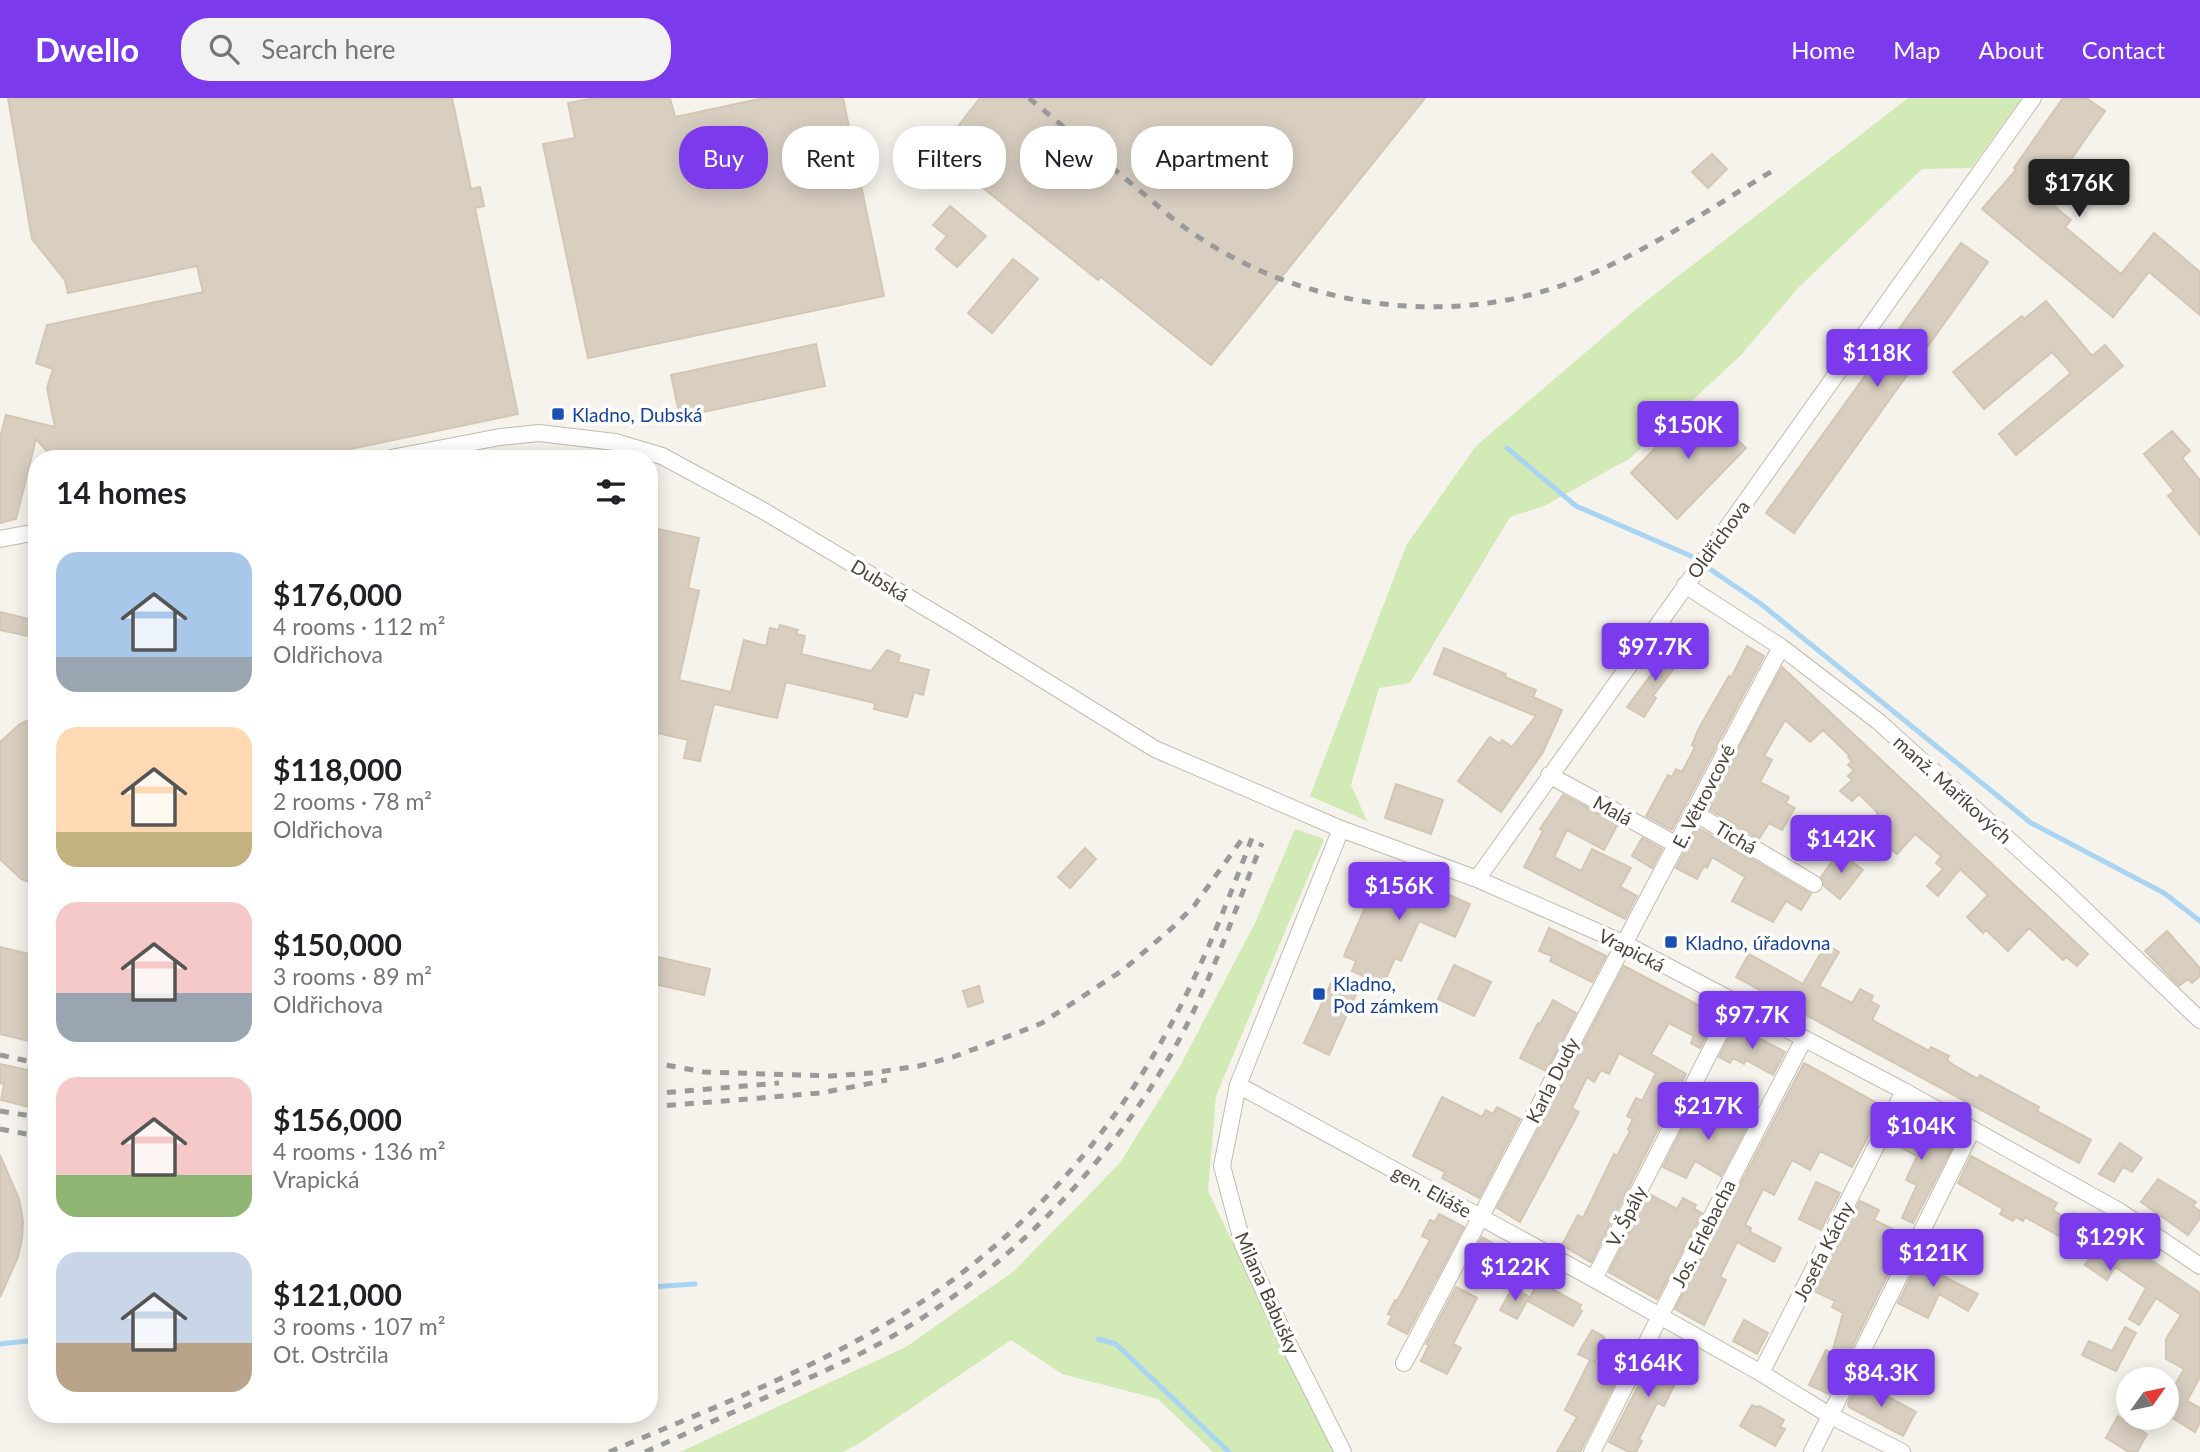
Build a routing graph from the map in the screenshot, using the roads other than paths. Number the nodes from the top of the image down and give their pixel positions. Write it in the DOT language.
graph roads {
  1 [pos="2033,98"];
  2 [pos="433,450"];
  3 [pos="642,450"];
  4 [pos="658,455"];
  5 [pos="28,534"];
  6 [pos="0,539"];
  7 [pos="1685,585"];
  8 [pos="1781,647"];
  9 [pos="1549,775"];
  10 [pos="1693,812"];
  11 [pos="1341,829"];
  12 [pos="1677,845"];
  13 [pos="1477,878"];
  14 [pos="1814,884"];
  15 [pos="1623,943"];
  16 [pos="1735,1003"];
  17 [pos="2200,1020"];
  18 [pos="1804,1038"];
  19 [pos="1238,1085"];
  20 [pos="1904,1091"];
  21 [pos="1972,1130"];
  22 [pos="1481,1217"];
  23 [pos="2200,1266"];
  24 [pos="1594,1279"];
  25 [pos="1660,1316"];
  26 [pos="1404,1363"];
  27 [pos="1761,1373"];
  28 [pos="1829,1415"];
  29 [pos="1343,1452"];
  30 [pos="1592,1452"];
  31 [pos="1812,1452"];
  32 [pos="1902,1452"];
  1 -- 7 [label="street, Oldřichova"];
  2 -- 3 [label="street, Dubská"];
  4 -- 11 [label="street, Dubská"];
  5 -- 6 [label="street"];
  7 -- 8 [label="street, manž. Maříkových"];
  7 -- 9 [label="street, Oldřichova"];
  8 -- 10 [label="street, E. Větrovcové"];
  8 -- 17 [label="street, manž. Maříkových"];
  9 -- 12 [label="street, Malá"];
  9 -- 13 [label="street, Oldřichova"];
  10 -- 12 [label="street, E. Větrovcové"];
  10 -- 14 [label="street, Tichá"];
  11 -- 13 [label="street, Vrapická"];
  11 -- 19 [label="street"];
  12 -- 15 [label="street, E. Větrovcové"];
  13 -- 15 [label="street, Vrapická"];
  15 -- 16 [label="street, Vrapická"];
  15 -- 22 [label="street, Karla Dudy"];
  16 -- 18 [label="street, Vrapická"];
  16 -- 24 [label="street, V. Špály"];
  18 -- 20 [label="street, Vrapická"];
  18 -- 25 [label="street, Jos. Erlebacha"];
  19 -- 22 [label="street, gen. Eliáše"];
  19 -- 29 [label="street, Milana Babušky"];
  20 -- 21 [label="street, Vrapická"];
  20 -- 27 [label="street, Josefa Káchy"];
  21 -- 23 [label="street, Vrapická"];
  21 -- 28 [label="street"];
  22 -- 24 [label="street, gen. Eliáše"];
  22 -- 26 [label="street, Karla Dudy"];
  24 -- 25 [label="street, gen. Eliáše"];
  25 -- 27 [label="street, gen. Eliáše"];
  25 -- 30 [label="street, Jos. Erlebacha"];
  27 -- 28 [label="street, gen. Eliáše"];
  28 -- 31 [label="street"];
  28 -- 32 [label="street, gen. Eliáše"];
}
